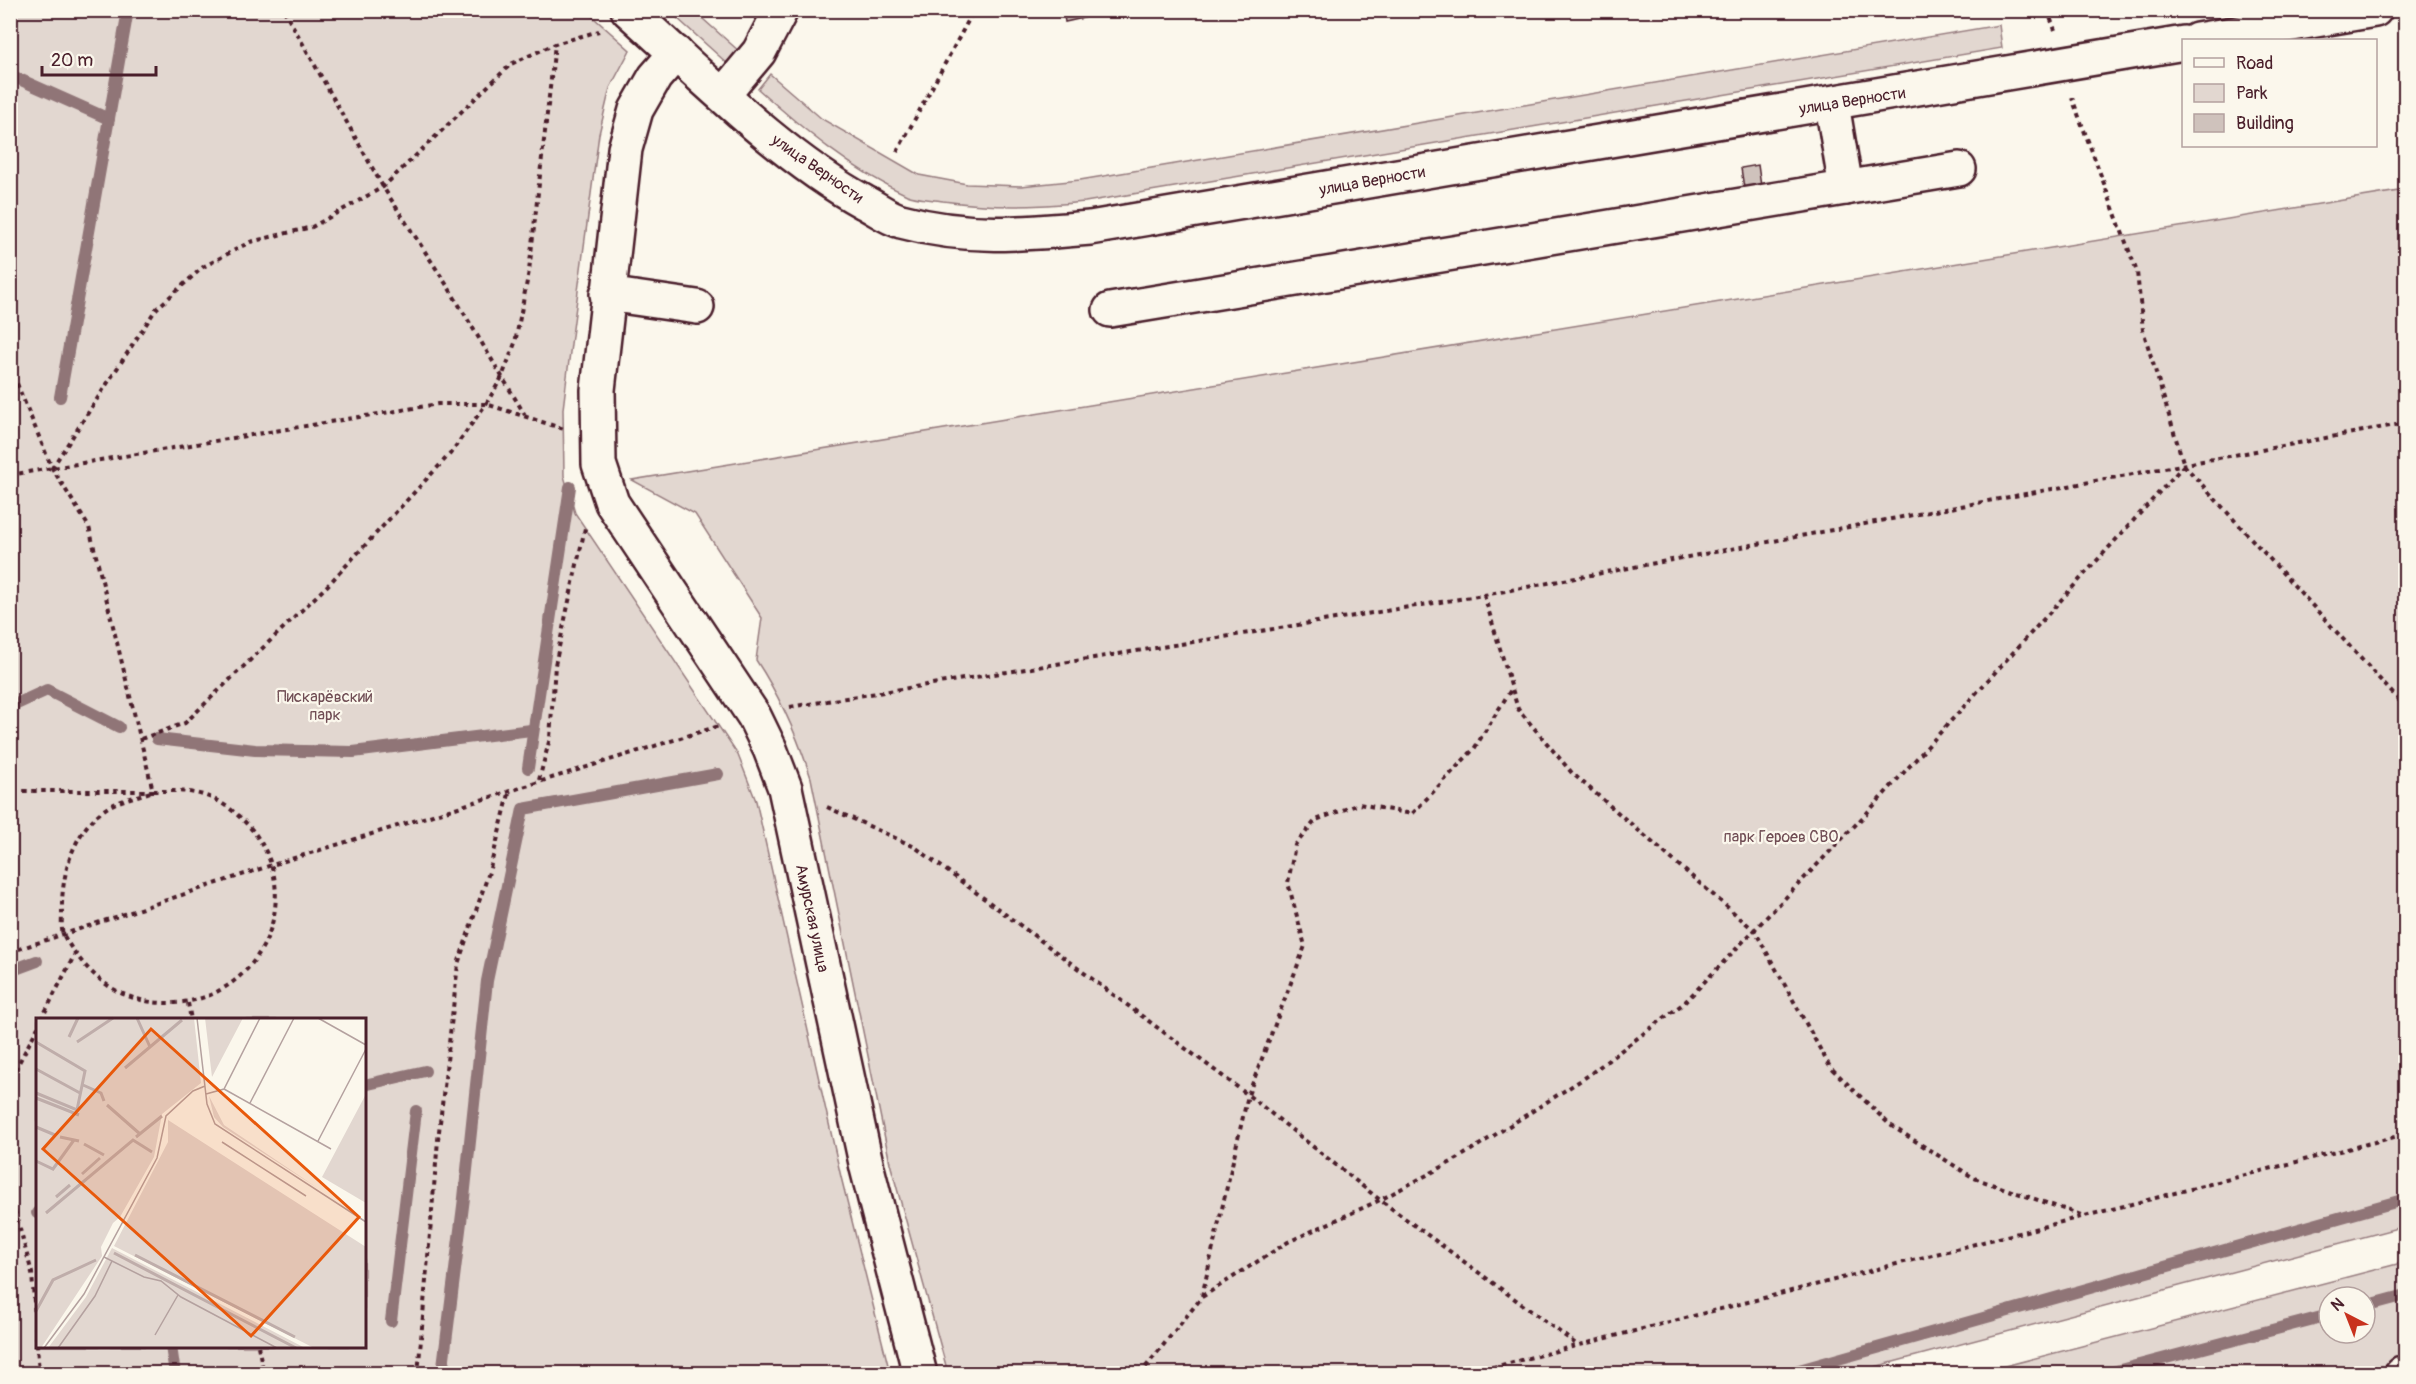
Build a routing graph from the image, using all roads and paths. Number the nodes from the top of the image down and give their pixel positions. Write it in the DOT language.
graph roads {
  1 [pos="284,10"];
  2 [pos="628,10"];
  3 [pos="781,10"];
  4 [pos="974,10"];
  5 [pos="2047,10"];
  6 [pos="2375,10"];
  7 [pos="607,35"];
  8 [pos="2057,36"];
  9 [pos="2203,39"];
  10 [pos="2182,43"];
  11 [pos="555,44"];
  12 [pos="676,53"];
  13 [pos="2069,88"];
  14 [pos="723,94"];
  15 [pos="1832,104"];
  16 [pos="897,153"];
  17 [pos="1959,169"];
  18 [pos="384,187"];
  19 [pos="1846,188"];
  20 [pos="607,294"];
  21 [pos="697,307"];
  22 [pos="1110,310"];
  23 [pos="10,367"];
  24 [pos="502,377"];
  25 [pos="486,404"];
  26 [pos="525,416"];
  27 [pos="2406,423"];
  28 [pos="597,441"];
  29 [pos="2184,465"];
  30 [pos="52,468"];
  31 [pos="10,475"];
  32 [pos="600,511"];
  33 [pos="1484,595"];
  34 [pos="1512,688"];
  35 [pos="783,708"];
  36 [pos="2406,708"];
  37 [pos="731,723"];
  38 [pos="141,739"];
  39 [pos="538,780"];
  40 [pos="785,788"];
  41 [pos="510,790"];
  42 [pos="10,791"];
  43 [pos="153,791"];
  44 [pos="272,865"];
  45 [pos="1755,931"];
  46 [pos="62,933"];
  47 [pos="10,952"];
  48 [pos="76,952"];
  49 [pos="188,1003"];
  50 [pos="42,1018"];
  51 [pos="191,1018"];
  52 [pos="36,1030"];
  53 [pos="12,1072"];
  54 [pos="10,1088"];
  55 [pos="1248,1095"];
  56 [pos="2406,1134"];
  57 [pos="10,1193"];
  58 [pos="1380,1200"];
  59 [pos="2085,1216"];
  60 [pos="1202,1297"];
  61 [pos="36,1331"];
  62 [pos="1576,1344"];
  63 [pos="37,1348"];
  64 [pos="258,1348"];
  65 [pos="39,1374"];
  66 [pos="264,1374"];
  67 [pos="418,1374"];
  68 [pos="920,1374"];
  69 [pos="1140,1374"];
  70 [pos="1466,1374"];
  1 -- 18 [label="path"];
  2 -- 12 [label="street, улица Верности"];
  3 -- 14 [label="street"];
  4 -- 16 [label="path"];
  5 -- 8 [label="path"];
  6 -- 9 [label="street"];
  7 -- 11 [label="path"];
  10 -- 15 [label="street, улица Верности"];
  11 -- 18 [label="path"];
  11 -- 24 [label="path"];
  12 -- 14 [label="street, улица Верности"];
  12 -- 20 [label="street, Амурская улица"];
  13 -- 29 [label="path"];
  14 -- 15 [label="street, улица Верности"];
  15 -- 19 [label="street"];
  17 -- 19 [label="street"];
  18 -- 24 [label="path"];
  18 -- 30 [label="path"];
  19 -- 22 [label="street"];
  20 -- 21 [label="street"];
  20 -- 28 [label="street, Амурская улица"];
  23 -- 30 [label="path"];
  24 -- 25 [label="path"];
  24 -- 26 [label="path"];
  25 -- 26 [label="path"];
  25 -- 30 [label="path"];
  25 -- 38 [label="path"];
  26 -- 28 [label="path"];
  27 -- 29 [label="path"];
  28 -- 32 [label="street, Амурская улица"];
  29 -- 33 [label="path"];
  29 -- 36 [label="path"];
  29 -- 45 [label="path"];
  30 -- 31 [label="path"];
  30 -- 38 [label="path"];
  32 -- 39 [label="path"];
  32 -- 40 [label="street, Амурская улица"];
  33 -- 34 [label="path"];
  33 -- 35 [label="path"];
  34 -- 45 [label="path"];
  34 -- 55 [label="path"];
  37 -- 39 [label="path"];
  38 -- 43 [label="path"];
  39 -- 41 [label="path"];
  40 -- 55 [label="path"];
  40 -- 68 [label="street, Амурская улица"];
  41 -- 44 [label="path"];
  41 -- 67 [label="path"];
  42 -- 43 [label="path"];
  43 -- 44 [label="path"];
  43 -- 46 [label="path"];
  44 -- 46 [label="path"];
  44 -- 49 [label="path"];
  45 -- 58 [label="path"];
  45 -- 59 [label="path"];
  46 -- 47 [label="path"];
  46 -- 48 [label="path"];
  48 -- 49 [label="path"];
  48 -- 50 [label="path"];
  49 -- 51 [label="path"];
  52 -- 53 [label="path"];
  53 -- 54 [label="path"];
  55 -- 58 [label="path"];
  55 -- 60 [label="path"];
  56 -- 59 [label="path"];
  57 -- 61 [label="path"];
  58 -- 60 [label="path"];
  58 -- 62 [label="path"];
  59 -- 62 [label="path"];
  60 -- 69 [label="path"];
  62 -- 70 [label="path"];
  63 -- 65 [label="path"];
  64 -- 66 [label="path"];
}
